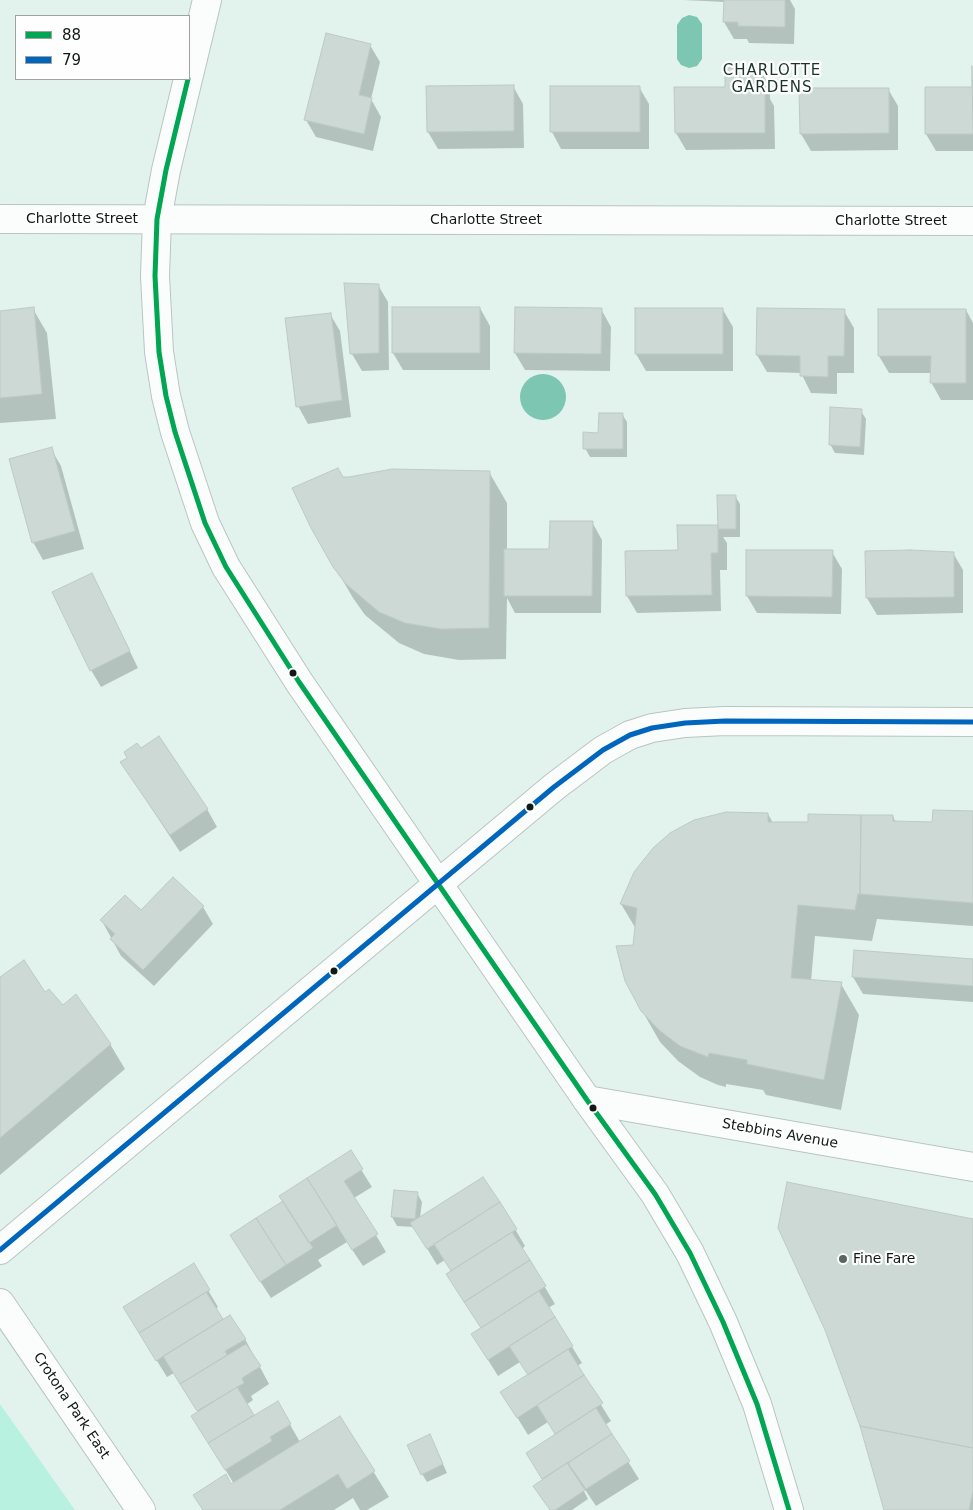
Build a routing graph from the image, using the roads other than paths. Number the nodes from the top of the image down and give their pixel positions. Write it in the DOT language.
graph roads {
  1 [pos="207,0"];
  2 [pos="190,69"];
  3 [pos="187,80"];
  4 [pos="0,219"];
  5 [pos="156,219"];
  6 [pos="973,221"];
  7 [pos="973,722"];
  8 [pos="437,884"];
  9 [pos="587,1100"];
  10 [pos="973,1167"];
  11 [pos="0,1250"];
  12 [pos="0,1303"];
  13 [pos="140,1510"];
  14 [pos="789,1510"];
  1 -- 2 [label="street"];
  3 -- 5 [label="street"];
  4 -- 5 [label="street, Charlotte Street"];
  5 -- 6 [label="street, Charlotte Street"];
  5 -- 8 [label="street"];
  7 -- 8 [label="street"];
  8 -- 9 [label="street"];
  8 -- 11 [label="street"];
  9 -- 10 [label="street, Stebbins Avenue"];
  9 -- 14 [label="street"];
  12 -- 13 [label="street, Crotona Park East"];
}
